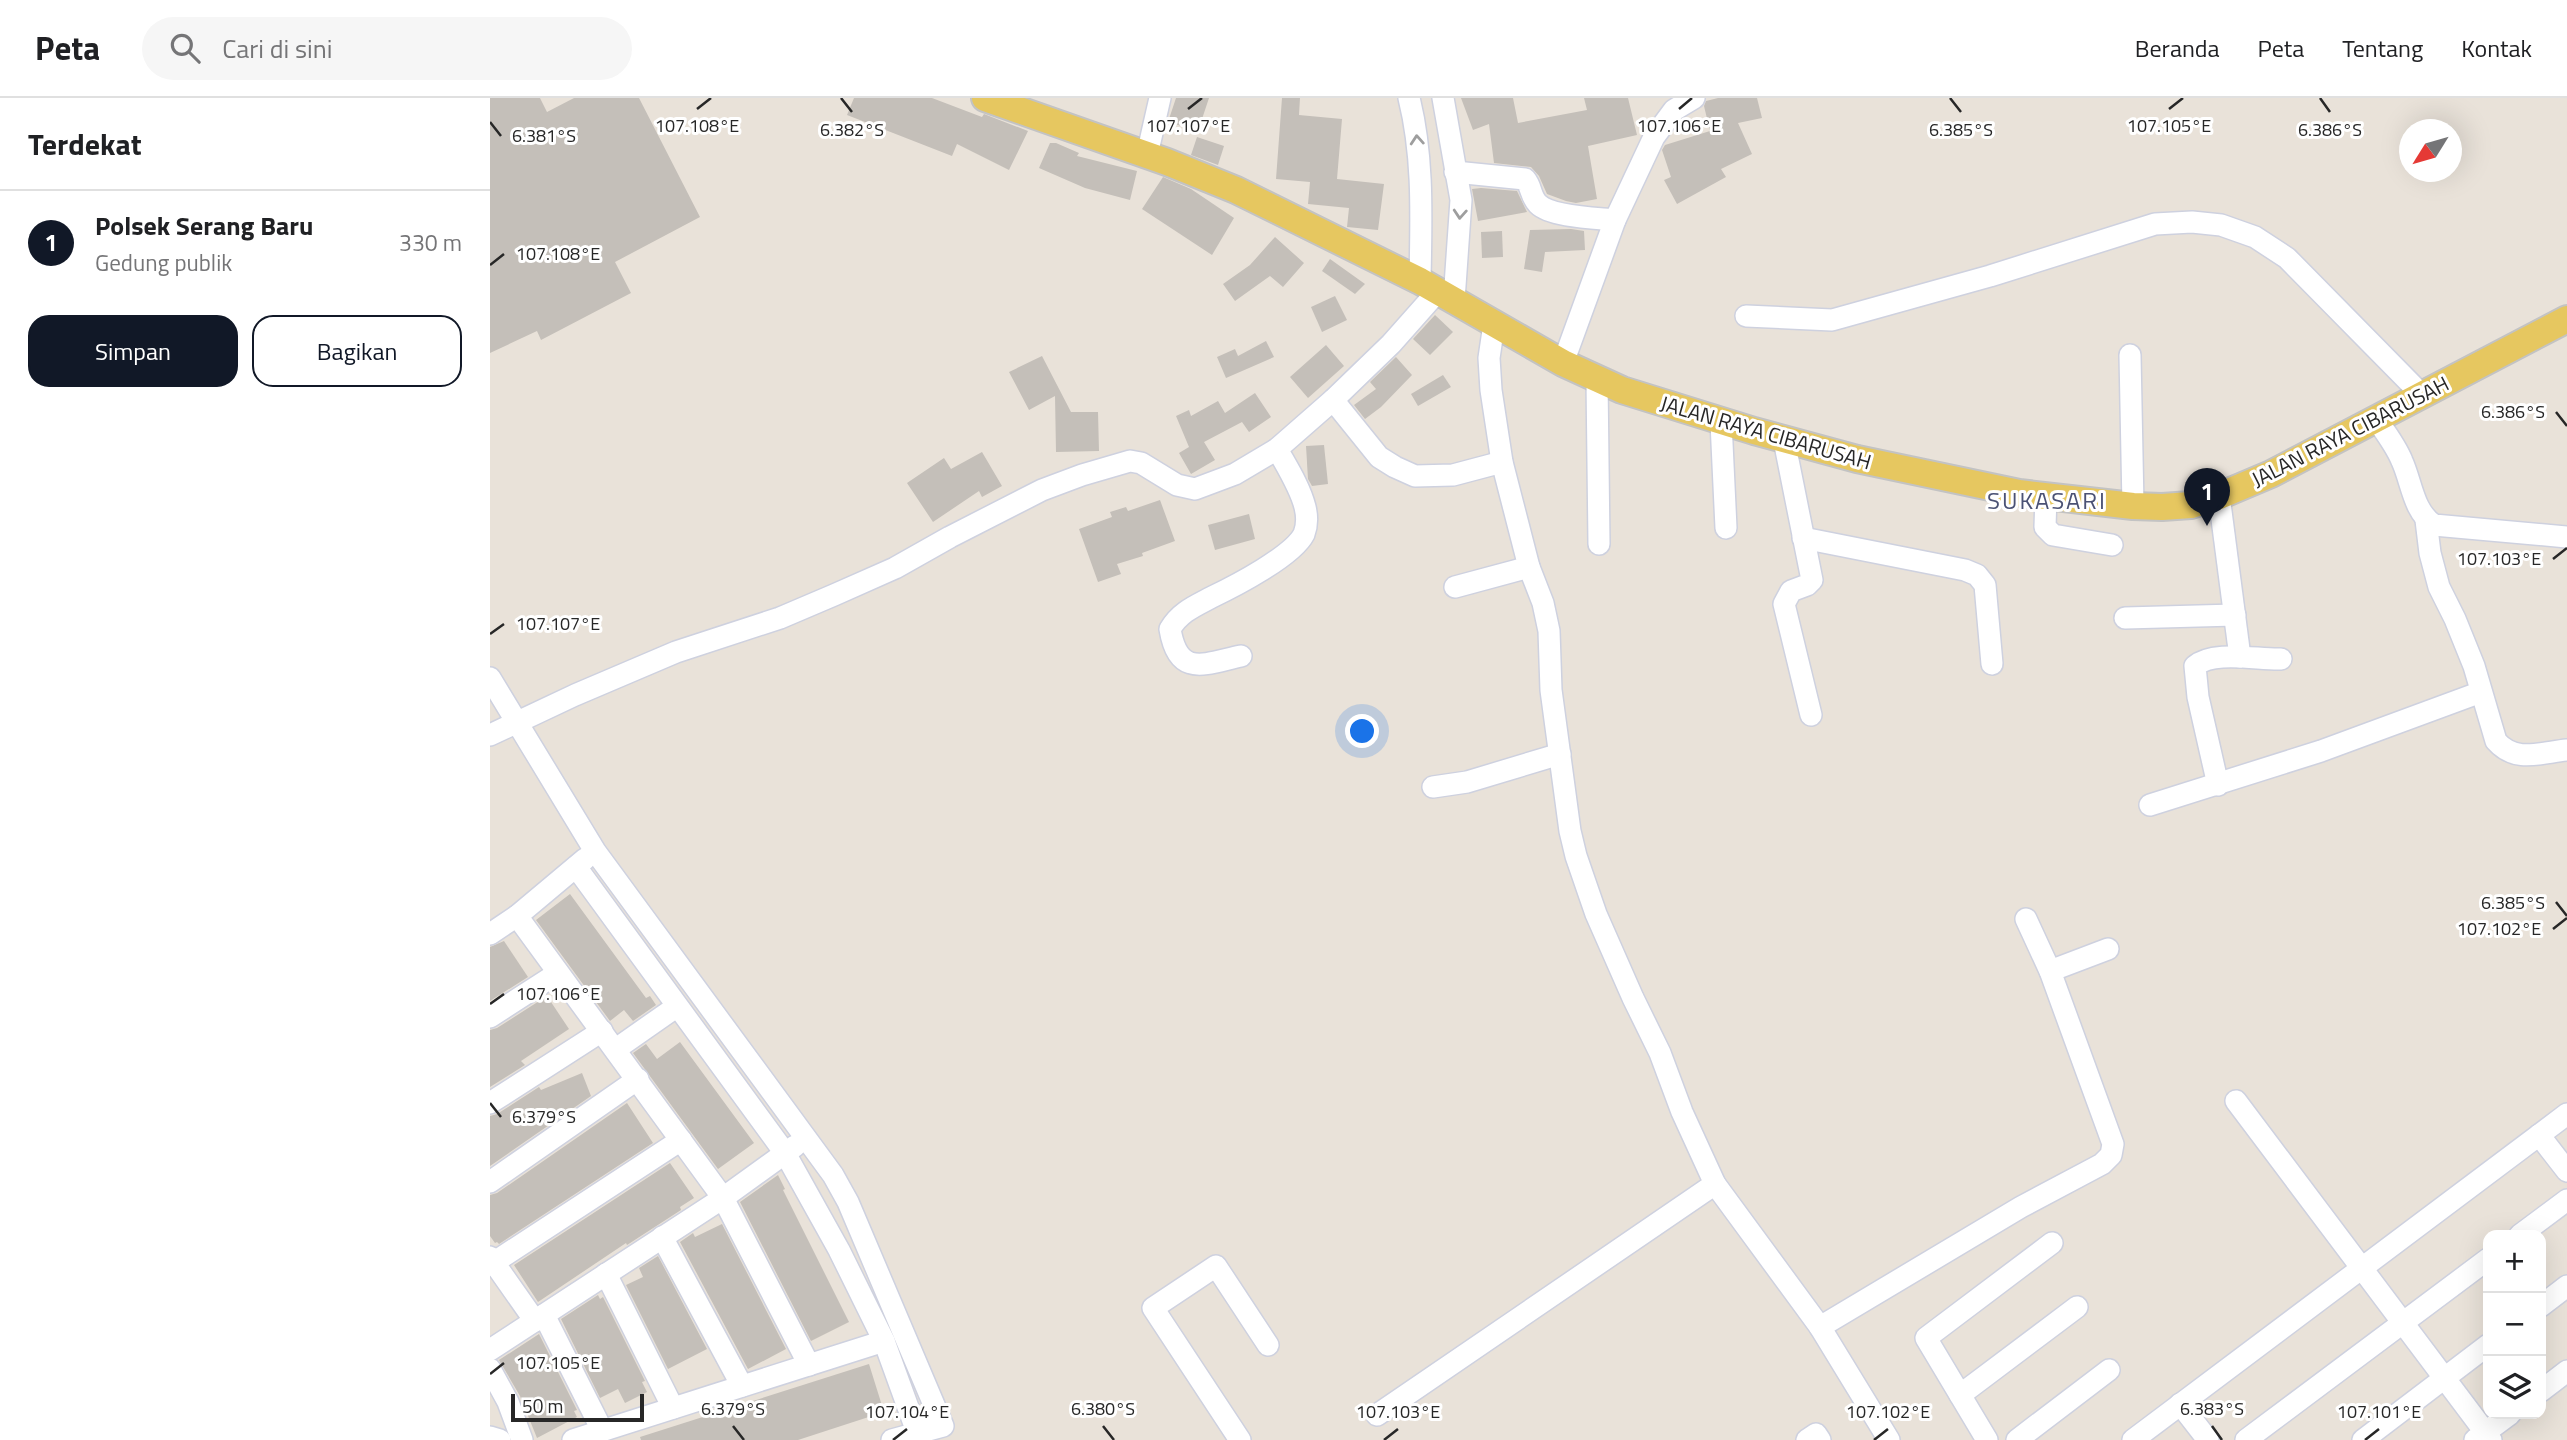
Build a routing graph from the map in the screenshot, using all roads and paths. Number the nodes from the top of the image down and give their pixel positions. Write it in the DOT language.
graph roads {
  1 [pos="985,98"];
  2 [pos="1160,98"];
  3 [pos="1409,98"];
  4 [pos="1443,98"];
  5 [pos="1694,98"];
  6 [pos="1147,155"];
  7 [pos="1455,172"];
  8 [pos="1615,220"];
  9 [pos="1437,291"];
  10 [pos="1746,316"];
  11 [pos="2567,319"];
  12 [pos="1493,324"];
  13 [pos="2130,355"];
  14 [pos="1563,363"];
  15 [pos="1597,380"];
  16 [pos="2422,395"];
  17 [pos="1333,400"];
  18 [pos="2376,419"];
  19 [pos="1721,422"];
  20 [pos="1784,440"];
  21 [pos="1277,449"];
  22 [pos="1502,462"];
  23 [pos="2046,496"];
  24 [pos="2219,496"];
  25 [pos="2133,506"];
  26 [pos="2426,520"];
  27 [pos="1726,528"];
  28 [pos="2567,537"];
  29 [pos="1803,538"];
  30 [pos="1599,544"];
  31 [pos="2112,545"];
  32 [pos="1529,567"];
  33 [pos="1455,587"];
  34 [pos="2235,615"];
  35 [pos="2125,618"];
  36 [pos="1241,656"];
  37 [pos="2240,657"];
  38 [pos="2281,659"];
  39 [pos="1992,664"];
  40 [pos="490,678"];
  41 [pos="2482,692"];
  42 [pos="490,695"];
  43 [pos="490,705"];
  44 [pos="1811,715"];
  45 [pos="516,723"];
  46 [pos="490,735"];
  47 [pos="2567,750"];
  48 [pos="1560,754"];
  49 [pos="2218,785"];
  50 [pos="1433,787"];
  51 [pos="2150,805"];
  52 [pos="595,850"];
  53 [pos="576,867"];
  54 [pos="517,916"];
  55 [pos="2026,919"];
  56 [pos="490,934"];
  57 [pos="2108,949"];
  58 [pos="2050,971"];
  59 [pos="558,973"];
  60 [pos="676,1007"];
  61 [pos="490,1017"];
  62 [pos="602,1031"];
  63 [pos="615,1049"];
  64 [pos="638,1079"];
  65 [pos="2236,1101"];
  66 [pos="490,1103"];
  67 [pos="2567,1114"];
  68 [pos="2539,1135"];
  69 [pos="806,1139"];
  70 [pos="681,1140"];
  71 [pos="785,1153"];
  72 [pos="2567,1171"];
  73 [pos="490,1182"];
  74 [pos="1715,1184"];
  75 [pos="723,1198"];
  76 [pos="2567,1200"];
  77 [pos="2527,1230"];
  78 [pos="662,1237"];
  79 [pos="2052,1243"];
  80 [pos="491,1262"];
  81 [pos="2483,1263"];
  82 [pos="2362,1268"];
  83 [pos="606,1274"];
  84 [pos="2567,1286"];
  85 [pos="2546,1302"];
  86 [pos="2077,1307"];
  87 [pos="540,1318"];
  88 [pos="2403,1323"];
  89 [pos="1820,1327"];
  90 [pos="884,1341"];
  91 [pos="1268,1345"];
  92 [pos="2483,1349"];
  93 [pos="490,1350"];
  94 [pos="810,1365"];
  95 [pos="490,1369"];
  96 [pos="2109,1370"];
  97 [pos="2567,1371"];
  98 [pos="2445,1378"];
  99 [pos="742,1386"];
  100 [pos="2546,1387"];
  101 [pos="1960,1395"];
  102 [pos="2180,1405"];
  103 [pos="673,1408"];
  104 [pos="1377,1415"];
  105 [pos="2504,1419"];
  106 [pos="602,1430"];
  107 [pos="917,1432"];
  108 [pos="946,1433"];
  109 [pos="490,1437"];
  110 [pos="2484,1437"];
  111 [pos="500,1440"];
  112 [pos="522,1440"];
  113 [pos="573,1440"];
  114 [pos="892,1440"];
  115 [pos="1240,1440"];
  116 [pos="1807,1440"];
  117 [pos="1820,1440"];
  118 [pos="1889,1440"];
  119 [pos="1987,1440"];
  120 [pos="2017,1440"];
  121 [pos="2133,1440"];
  122 [pos="2208,1440"];
  123 [pos="2246,1440"];
  124 [pos="2363,1440"];
  1 -- 6 [label="main road, JALAN RAYA CIBARUSAH"];
  2 -- 6 [label="street"];
  9 -- 3 [label="street, one-way"];
  4 -- 7 [label="street"];
  5 -- 8 [label="street"];
  6 -- 9 [label="main road, JALAN RAYA CIBARUSAH"];
  7 -- 8 [label="street"];
  7 -- 9 [label="street, one-way"];
  8 -- 14 [label="street"];
  9 -- 12 [label="main road, JALAN RAYA CIBARUSAH"];
  9 -- 17 [label="street"];
  10 -- 16 [label="street"];
  11 -- 16 [label="main road, JALAN RAYA CIBARUSAH"];
  12 -- 14 [label="main road, JALAN RAYA CIBARUSAH"];
  12 -- 22 [label="street"];
  13 -- 25 [label="street"];
  14 -- 15 [label="main road, JALAN RAYA CIBARUSAH"];
  15 -- 19 [label="main road, JALAN RAYA CIBARUSAH"];
  15 -- 30 [label="street"];
  16 -- 18 [label="main road, JALAN RAYA CIBARUSAH"];
  17 -- 21 [label="street"];
  17 -- 22 [label="street"];
  18 -- 24 [label="main road, JALAN RAYA CIBARUSAH"];
  18 -- 26 [label="street"];
  19 -- 20 [label="main road, JALAN RAYA CIBARUSAH"];
  19 -- 27 [label="street"];
  20 -- 23 [label="main road, JALAN RAYA CIBARUSAH"];
  20 -- 29 [label="street"];
  21 -- 36 [label="street"];
  21 -- 45 [label="street"];
  22 -- 32 [label="street"];
  23 -- 25 [label="main road, JALAN RAYA CIBARUSAH"];
  23 -- 31 [label="street"];
  24 -- 25 [label="main road, JALAN RAYA CIBARUSAH"];
  24 -- 34 [label="street"];
  26 -- 28 [label="street"];
  26 -- 41 [label="street"];
  29 -- 39 [label="street"];
  29 -- 44 [label="street"];
  32 -- 33 [label="street"];
  32 -- 48 [label="street"];
  34 -- 35 [label="street"];
  34 -- 37 [label="street"];
  37 -- 38 [label="street"];
  37 -- 49 [label="street"];
  40 -- 45 [label="street"];
  41 -- 47 [label="street"];
  41 -- 49 [label="street"];
  42 -- 43 [label="street"];
  45 -- 46 [label="street"];
  45 -- 52 [label="street"];
  48 -- 50 [label="street"];
  48 -- 74 [label="street"];
  49 -- 51 [label="street"];
  52 -- 53 [label="street"];
  52 -- 69 [label="street"];
  53 -- 54 [label="street"];
  53 -- 60 [label="street"];
  54 -- 56 [label="street"];
  54 -- 59 [label="street"];
  55 -- 58 [label="street"];
  57 -- 58 [label="street"];
  58 -- 89 [label="street"];
  59 -- 61 [label="street"];
  59 -- 62 [label="street"];
  60 -- 63 [label="street"];
  60 -- 71 [label="street"];
  62 -- 63 [label="street"];
  62 -- 66 [label="street"];
  63 -- 64 [label="street"];
  64 -- 70 [label="street"];
  64 -- 73 [label="street"];
  65 -- 82 [label="street"];
  67 -- 68 [label="street"];
  68 -- 72 [label="street"];
  68 -- 82 [label="street"];
  69 -- 71 [label="street"];
  69 -- 108 [label="street"];
  70 -- 75 [label="street"];
  70 -- 80 [label="street"];
  71 -- 75 [label="street"];
  71 -- 90 [label="street"];
  74 -- 89 [label="street"];
  74 -- 104 [label="street"];
  75 -- 78 [label="street"];
  75 -- 94 [label="street"];
  76 -- 77 [label="street"];
  78 -- 83 [label="street"];
  78 -- 99 [label="street"];
  79 -- 101 [label="street"];
  80 -- 87 [label="street"];
  81 -- 88 [label="street"];
  82 -- 88 [label="street"];
  82 -- 102 [label="street"];
  83 -- 87 [label="street"];
  83 -- 103 [label="street"];
  84 -- 85 [label="street"];
  86 -- 101 [label="street"];
  87 -- 93 [label="street"];
  87 -- 106 [label="street"];
  88 -- 98 [label="street"];
  88 -- 123 [label="street"];
  89 -- 118 [label="street"];
  90 -- 94 [label="street"];
  90 -- 107 [label="street"];
  91 -- 115 [label="street"];
  92 -- 98 [label="street"];
  94 -- 99 [label="street"];
  95 -- 112 [label="street"];
  96 -- 120 [label="street"];
  97 -- 100 [label="street"];
  98 -- 110 [label="street"];
  98 -- 124 [label="street"];
  99 -- 103 [label="street"];
  101 -- 119 [label="street"];
  102 -- 121 [label="street"];
  102 -- 122 [label="street"];
  103 -- 106 [label="street"];
  105 -- 110 [label="street"];
  106 -- 113 [label="street"];
  107 -- 108 [label="street"];
  107 -- 114 [label="street"];
  109 -- 111 [label="street"];
  116 -- 117 [label="street"];
}
